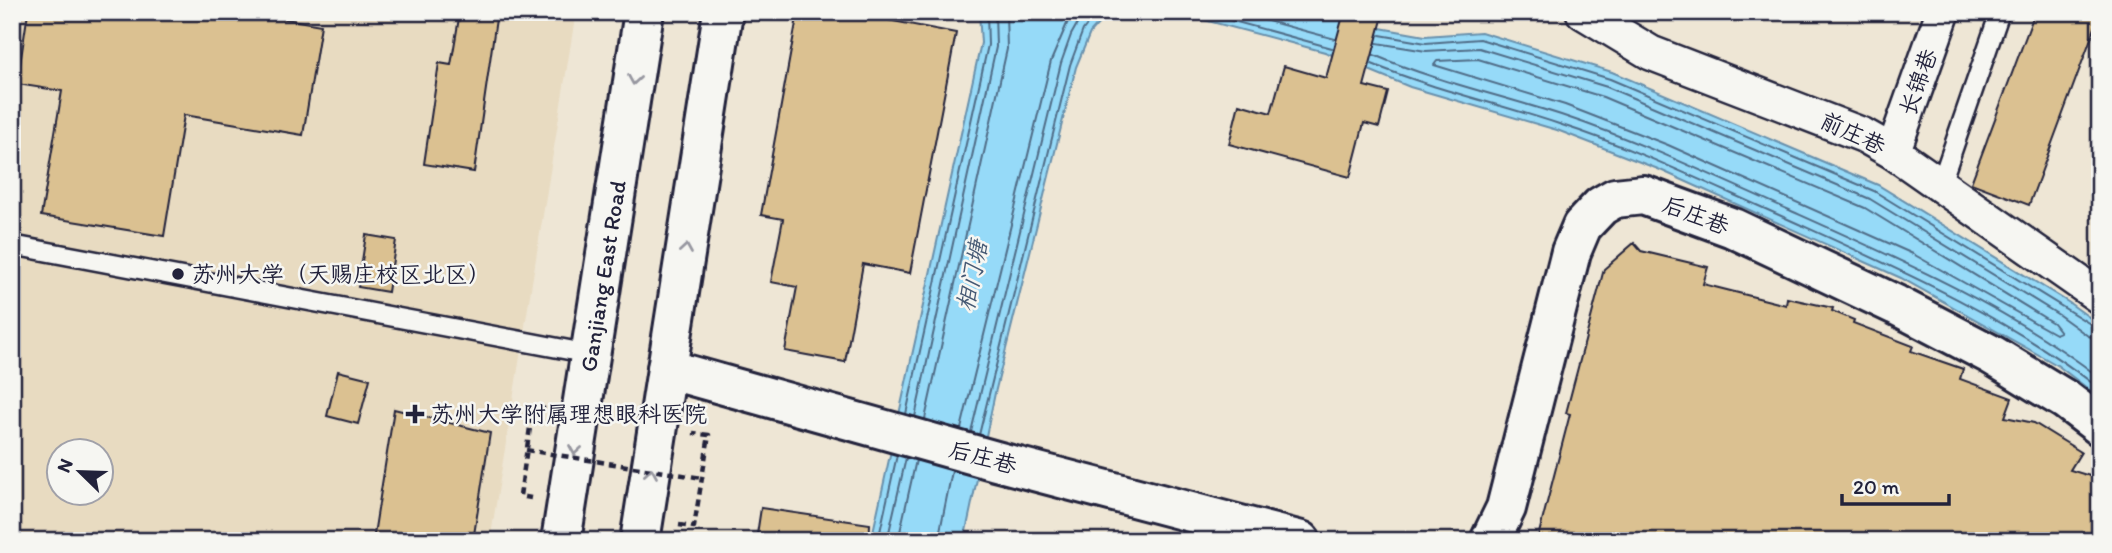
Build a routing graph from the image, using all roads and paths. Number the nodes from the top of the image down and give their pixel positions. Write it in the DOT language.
graph roads {
  1 [pos="644,12"];
  2 [pos="723,12"];
  3 [pos="1583,12"];
  4 [pos="1943,12"];
  5 [pos="2000,12"];
  6 [pos="1893,152"];
  7 [pos="1940,186"];
  8 [pos="12,245"];
  9 [pos="2100,297"];
  10 [pos="590,354"];
  11 [pos="667,369"];
  12 [pos="533,407"];
  13 [pos="2100,426"];
  14 [pos="709,435"];
  15 [pos="527,450"];
  16 [pos="702,478"];
  17 [pos="520,496"];
  18 [pos="694,527"];
  19 [pos="561,541"];
  20 [pos="640,541"];
  21 [pos="1301,541"];
  22 [pos="1490,541"];
  1 -- 10 [label="street, Ganjiang East Road, one-way"];
  11 -- 2 [label="street, one-way"];
  3 -- 6 [label="street, 前庄巷"];
  4 -- 6 [label="street, 长锦巷"];
  5 -- 7 [label="lane"];
  6 -- 7 [label="street, 前庄巷"];
  7 -- 9 [label="street, 前庄巷"];
  8 -- 10 [label="lane"];
  10 -- 19 [label="street, Ganjiang East Road, one-way"];
  20 -- 11 [label="street, one-way"];
  11 -- 21 [label="street, 后庄巷"];
  12 -- 15 [label="path"];
  13 -- 22 [label="street, 后庄巷"];
  14 -- 16 [label="path"];
  15 -- 16 [label="path, bridge"];
  15 -- 17 [label="path"];
  16 -- 18 [label="path"];
}
